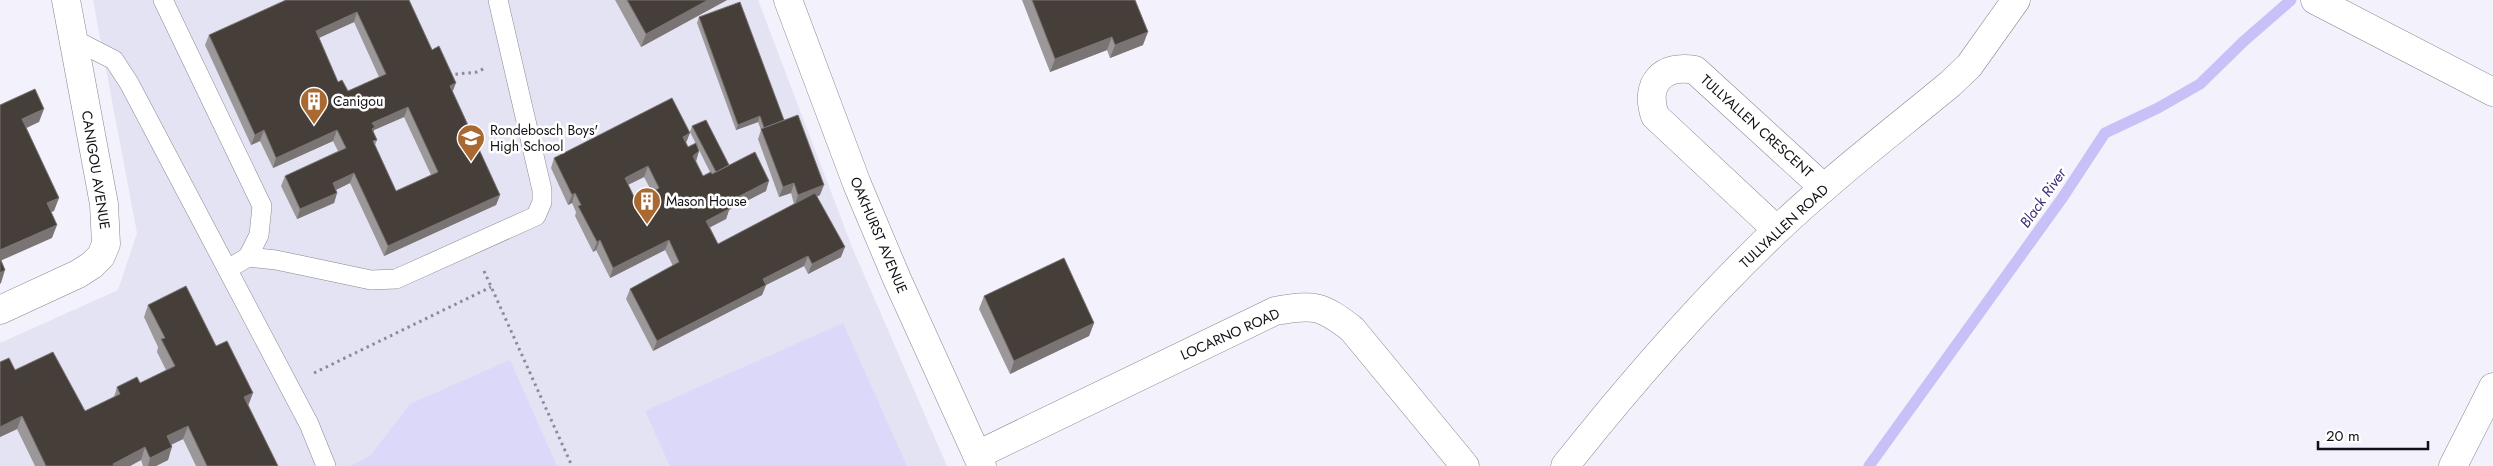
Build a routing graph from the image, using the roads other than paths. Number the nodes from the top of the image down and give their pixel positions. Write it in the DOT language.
graph roads {
  1 [pos="66,0"];
  2 [pos="163,0"];
  3 [pos="498,0"];
  4 [pos="788,0"];
  5 [pos="2016,0"];
  6 [pos="2315,0"];
  7 [pos="73,39"];
  8 [pos="2493,92"];
  9 [pos="1824,188"];
  10 [pos="1777,230"];
  11 [pos="248,257"];
  12 [pos="228,269"];
  13 [pos="0,310"];
  14 [pos="2493,387"];
  15 [pos="979,461"];
  16 [pos="326,466"];
  17 [pos="1465,466"];
  18 [pos="1565,466"];
  19 [pos="2454,466"];
  1 -- 7 [label="street, CANIGOU AVENUE"];
  2 -- 11 [label="lane"];
  3 -- 11 [label="lane"];
  4 -- 15 [label="street, OAKHURST AVENUE"];
  5 -- 9 [label="street, TULLYALLEN ROAD"];
  6 -- 8 [label="street"];
  7 -- 12 [label="lane"];
  7 -- 13 [label="street, CANIGOU AVENUE"];
  9 -- 10 [label="street, TULLYALLEN ROAD"];
  9 -- 10 [label="street, TULLYALLEN CRESCENT"];
  10 -- 18 [label="street, TULLYALLEN ROAD"];
  11 -- 12 [label="lane"];
  12 -- 16 [label="lane"];
  14 -- 19 [label="street"];
  15 -- 17 [label="street, LOCARNO ROAD"];
}
